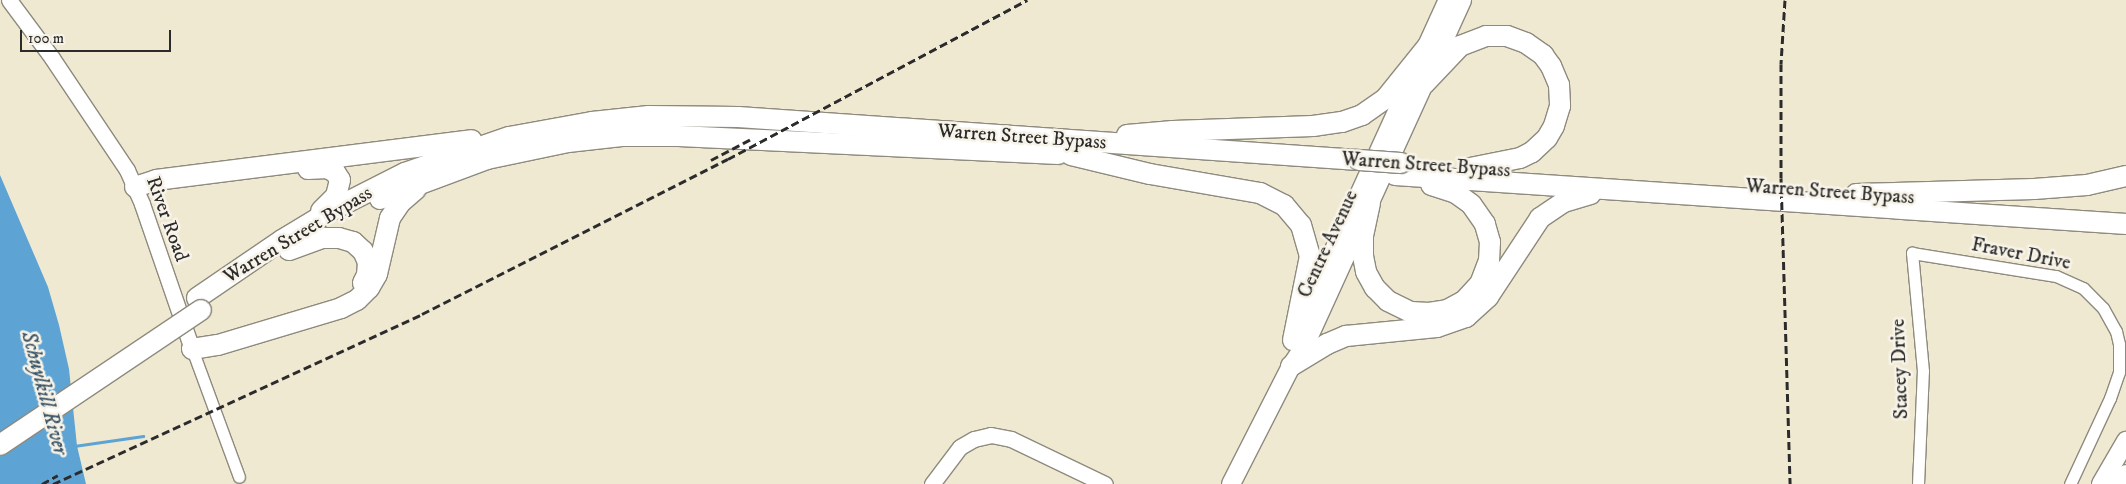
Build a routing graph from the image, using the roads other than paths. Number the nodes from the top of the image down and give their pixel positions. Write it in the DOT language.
graph roads {
  1 [pos="9,0"];
  2 [pos="1448,0"];
  3 [pos="1462,0"];
  4 [pos="1427,47"];
  5 [pos="1424,84"];
  6 [pos="538,131"];
  7 [pos="988,143"];
  8 [pos="1075,148"];
  9 [pos="1470,168"];
  10 [pos="1398,169"];
  11 [pos="437,176"];
  12 [pos="2126,176"];
  13 [pos="135,187"];
  14 [pos="1609,190"];
  15 [pos="1856,194"];
  16 [pos="1370,203"];
  17 [pos="2126,211"];
  18 [pos="2126,224"];
  19 [pos="305,226"];
  20 [pos="290,250"];
  21 [pos="1912,253"];
  22 [pos="199,304"];
  23 [pos="1293,340"];
  24 [pos="192,349"];
  25 [pos="1291,366"];
  26 [pos="0,430"];
  27 [pos="2126,441"];
  28 [pos="0,445"];
  29 [pos="2126,474"];
  30 [pos="239,477"];
  31 [pos="932,484"];
  32 [pos="1105,484"];
  33 [pos="1231,484"];
  34 [pos="1918,484"];
  35 [pos="2070,484"];
  36 [pos="2101,484"];
  37 [pos="2120,484"];
  1 -- 13 [label="street, River Road"];
  2 -- 4 [label="main road, Centre Avenue"];
  3 -- 5 [label="main road, Centre Avenue"];
  4 -- 8 [label="highway"];
  4 -- 23 [label="main road, Centre Avenue"];
  5 -- 9 [label="highway"];
  5 -- 16 [label="main road, Centre Avenue"];
  6 -- 7 [label="highway, Warren Street Bypass"];
  6 -- 13 [label="highway"];
  6 -- 19 [label="highway, Warren Street Bypass"];
  7 -- 8 [label="highway, Warren Street Bypass"];
  7 -- 11 [label="highway, Warren Street Bypass"];
  8 -- 10 [label="highway, Warren Street Bypass, bridge"];
  8 -- 23 [label="highway"];
  9 -- 10 [label="highway, Warren Street Bypass"];
  9 -- 15 [label="highway, Warren Street Bypass"];
  10 -- 14 [label="highway, Warren Street Bypass"];
  10 -- 16 [label="highway"];
  11 -- 20 [label="highway, Warren Street Bypass"];
  11 -- 24 [label="highway"];
  12 -- 15 [label="highway"];
  13 -- 19 [label="highway"];
  13 -- 24 [label="street, River Road"];
  14 -- 18 [label="highway, Warren Street Bypass"];
  14 -- 25 [label="highway"];
  15 -- 17 [label="highway, Warren Street Bypass"];
  16 -- 25 [label="main road, Centre Avenue"];
  19 -- 22 [label="highway, Warren Street Bypass"];
  20 -- 22 [label="highway, Warren Street Bypass"];
  20 -- 24 [label="highway"];
  21 -- 34 [label="street, Stacey Drive"];
  21 -- 35 [label="street, Fraver Drive"];
  22 -- 26 [label="highway, Warren Street Bypass"];
  22 -- 28 [label="highway, Warren Street Bypass, bridge"];
  23 -- 25 [label="main road, Centre Avenue"];
  24 -- 30 [label="street, River Road"];
  25 -- 33 [label="main road, Centre Avenue"];
  27 -- 36 [label="main road"];
  29 -- 37 [label="main road"];
  31 -- 32 [label="street"];
}
